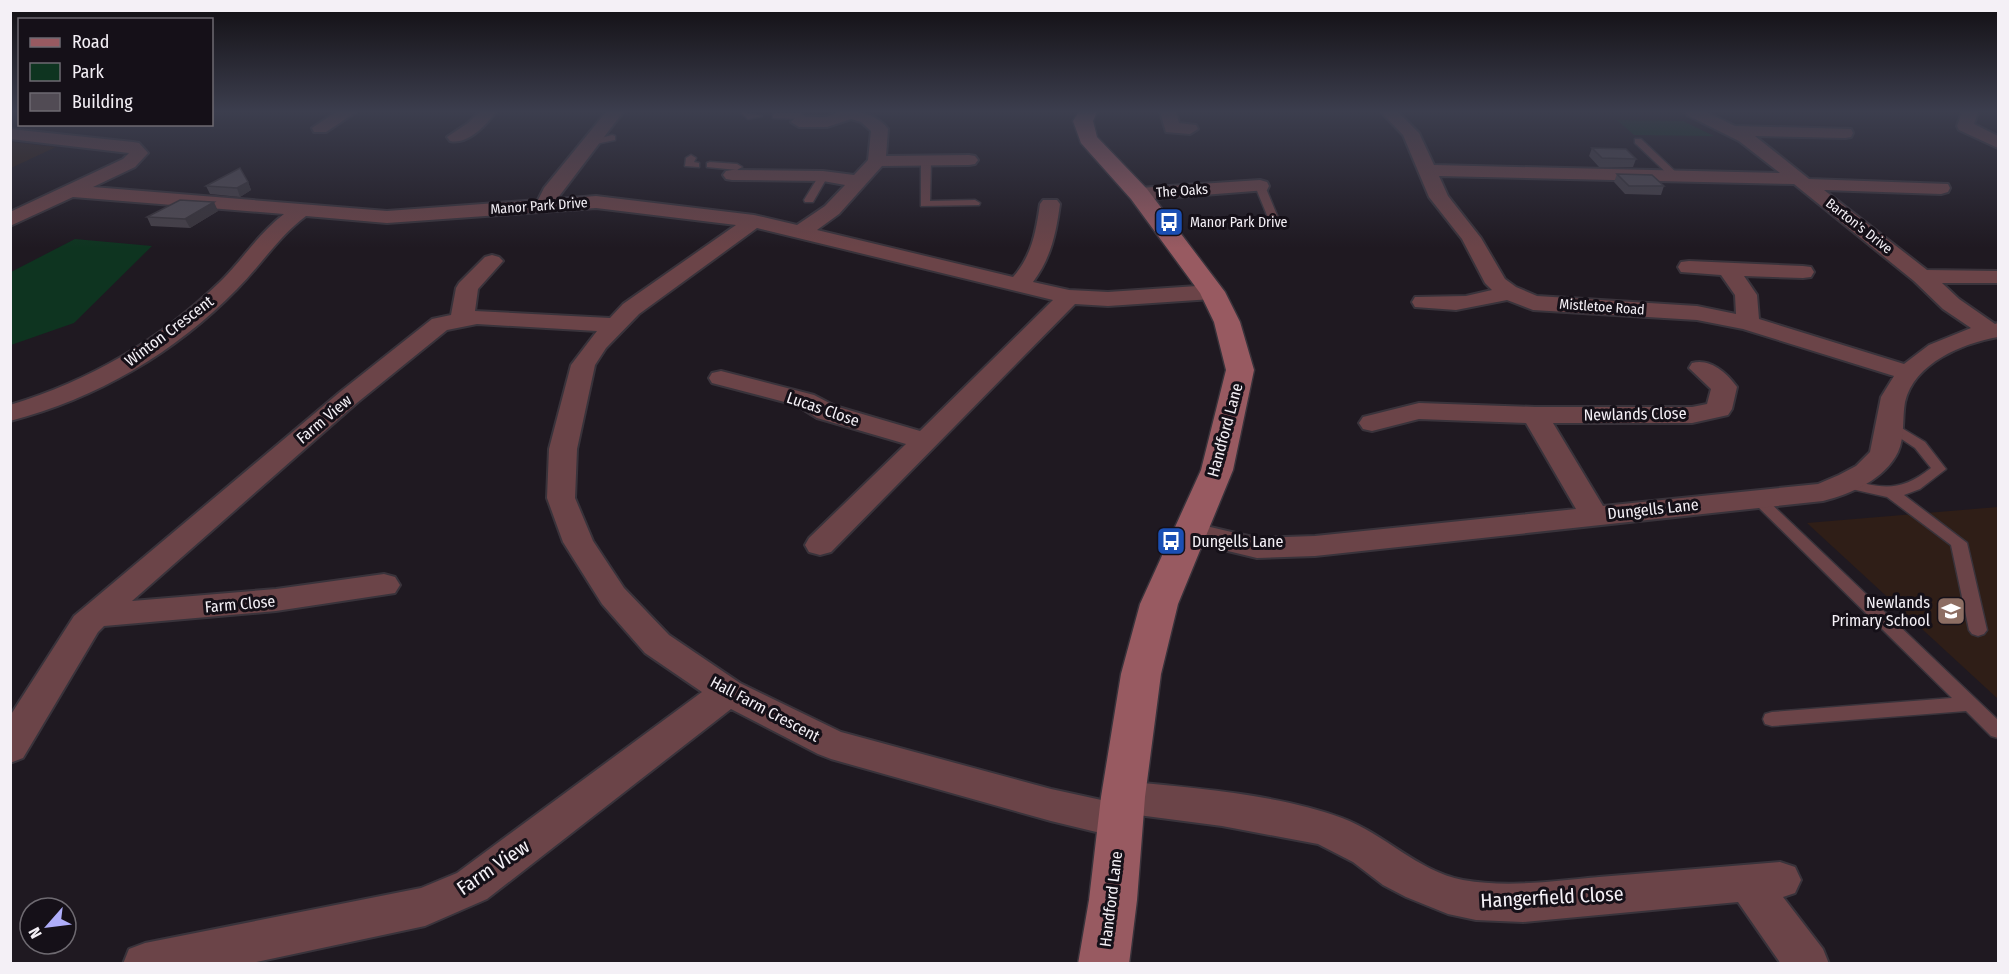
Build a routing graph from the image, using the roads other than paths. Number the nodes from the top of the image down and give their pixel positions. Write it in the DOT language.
graph roads {
  1 [pos="135,157"];
  2 [pos="579,157"];
  3 [pos="877,157"];
  4 [pos="1105,157"];
  5 [pos="1422,157"];
  6 [pos="1655,157"];
  7 [pos="1770,157"];
  8 [pos="926,160"];
  9 [pos="969,160"];
  10 [pos="877,161"];
  11 [pos="710,165"];
  12 [pos="1428,171"];
  13 [pos="732,176"];
  14 [pos="823,176"];
  15 [pos="1676,177"];
  16 [pos="857,181"];
  17 [pos="1803,182"];
  18 [pos="1260,186"];
  19 [pos="1941,188"];
  20 [pos="69,191"];
  21 [pos="1139,194"];
  22 [pos="809,200"];
  23 [pos="975,203"];
  24 [pos="1050,204"];
  25 [pos="545,205"];
  26 [pos="302,210"];
  27 [pos="10,220"];
  28 [pos="1274,220"];
  29 [pos="754,221"];
  30 [pos="801,232"];
  31 [pos="492,261"];
  32 [pos="1689,267"];
  33 [pos="1728,269"];
  34 [pos="1803,272"];
  35 [pos="1922,276"];
  36 [pos="1998,277"];
  37 [pos="1018,285"];
  38 [pos="1212,292"];
  39 [pos="1508,292"];
  40 [pos="1069,297"];
  41 [pos="1423,302"];
  42 [pos="462,318"];
  43 [pos="1748,323"];
  44 [pos="614,325"];
  45 [pos="1994,330"];
  46 [pos="1701,368"];
  47 [pos="1909,373"];
  48 [pos="721,378"];
  49 [pos="10,413"];
  50 [pos="1535,415"];
  51 [pos="1372,423"];
  52 [pos="1890,425"];
  53 [pos="925,441"];
  54 [pos="1843,483"];
  55 [pos="1892,493"];
  56 [pos="1756,498"];
  57 [pos="1594,515"];
  58 [pos="1190,532"];
  59 [pos="820,545"];
  60 [pos="384,585"];
  61 [pos="94,615"];
  62 [pos="1978,630"];
  63 [pos="728,692"];
  64 [pos="1968,704"];
  65 [pos="1773,719"];
  66 [pos="1998,731"];
  67 [pos="10,748"];
  68 [pos="1122,809"];
  69 [pos="145,963"];
  70 [pos="1103,963"];
  71 [pos="1807,963"];
  1 -- 20 [label="street"];
  2 -- 25 [label="street"];
  3 -- 10 [label="street"];
  4 -- 21 [label="street, Handford Lane"];
  5 -- 12 [label="street, Mistletoe Road"];
  6 -- 15 [label="lane"];
  7 -- 17 [label="street, Barton's Drive"];
  8 -- 9 [label="street"];
  8 -- 10 [label="street"];
  8 -- 23 [label="lane"];
  10 -- 16 [label="street"];
  11 -- 13 [label="lane"];
  12 -- 15 [label="street"];
  12 -- 39 [label="street, Mistletoe Road"];
  13 -- 14 [label="street"];
  14 -- 16 [label="street"];
  14 -- 22 [label="lane"];
  15 -- 17 [label="street"];
  16 -- 30 [label="street"];
  17 -- 19 [label="street"];
  17 -- 35 [label="street, Barton's Drive"];
  18 -- 21 [label="street, The Oaks"];
  18 -- 28 [label="lane"];
  20 -- 26 [label="street, Manor Park Drive"];
  20 -- 27 [label="street"];
  21 -- 38 [label="street, Handford Lane"];
  24 -- 37 [label="street"];
  25 -- 26 [label="street, Manor Park Drive"];
  25 -- 29 [label="street, Manor Park Drive"];
  26 -- 49 [label="street, Winton Crescent"];
  29 -- 30 [label="street, Manor Park Drive"];
  29 -- 44 [label="street, Hall Farm Crescent"];
  30 -- 37 [label="street, Manor Park Drive"];
  31 -- 42 [label="street"];
  32 -- 33 [label="street"];
  33 -- 34 [label="street"];
  33 -- 43 [label="street"];
  35 -- 36 [label="street"];
  35 -- 45 [label="street, Barton's Drive"];
  37 -- 40 [label="street, Manor Park Drive"];
  38 -- 40 [label="street, Manor Park Drive"];
  38 -- 58 [label="street, Handford Lane"];
  39 -- 41 [label="street"];
  39 -- 43 [label="street, Mistletoe Road"];
  40 -- 53 [label="street"];
  42 -- 44 [label="street, Farm View"];
  42 -- 61 [label="street, Farm View"];
  43 -- 47 [label="street, Mistletoe Road"];
  44 -- 63 [label="street, Hall Farm Crescent"];
  45 -- 47 [label="street, Dungells Lane"];
  46 -- 50 [label="street, Newlands Close"];
  47 -- 52 [label="street, Dungells Lane"];
  48 -- 53 [label="street, Lucas Close"];
  50 -- 51 [label="street, Newlands Close"];
  50 -- 57 [label="street"];
  52 -- 54 [label="street, Dungells Lane"];
  52 -- 55 [label="lane"];
  53 -- 59 [label="street"];
  54 -- 55 [label="lane"];
  54 -- 56 [label="street, Dungells Lane"];
  55 -- 62 [label="lane"];
  56 -- 57 [label="street, Dungells Lane"];
  56 -- 64 [label="lane"];
  57 -- 58 [label="street, Dungells Lane"];
  58 -- 68 [label="street, Handford Lane"];
  60 -- 61 [label="street, Farm Close"];
  61 -- 67 [label="street, Farm View"];
  63 -- 68 [label="street, Hall Farm Crescent"];
  63 -- 69 [label="street, Farm View"];
  64 -- 65 [label="lane"];
  64 -- 66 [label="lane"];
  68 -- 70 [label="street, Handford Lane"];
  68 -- 71 [label="street, Hangerfield Close"];
}
